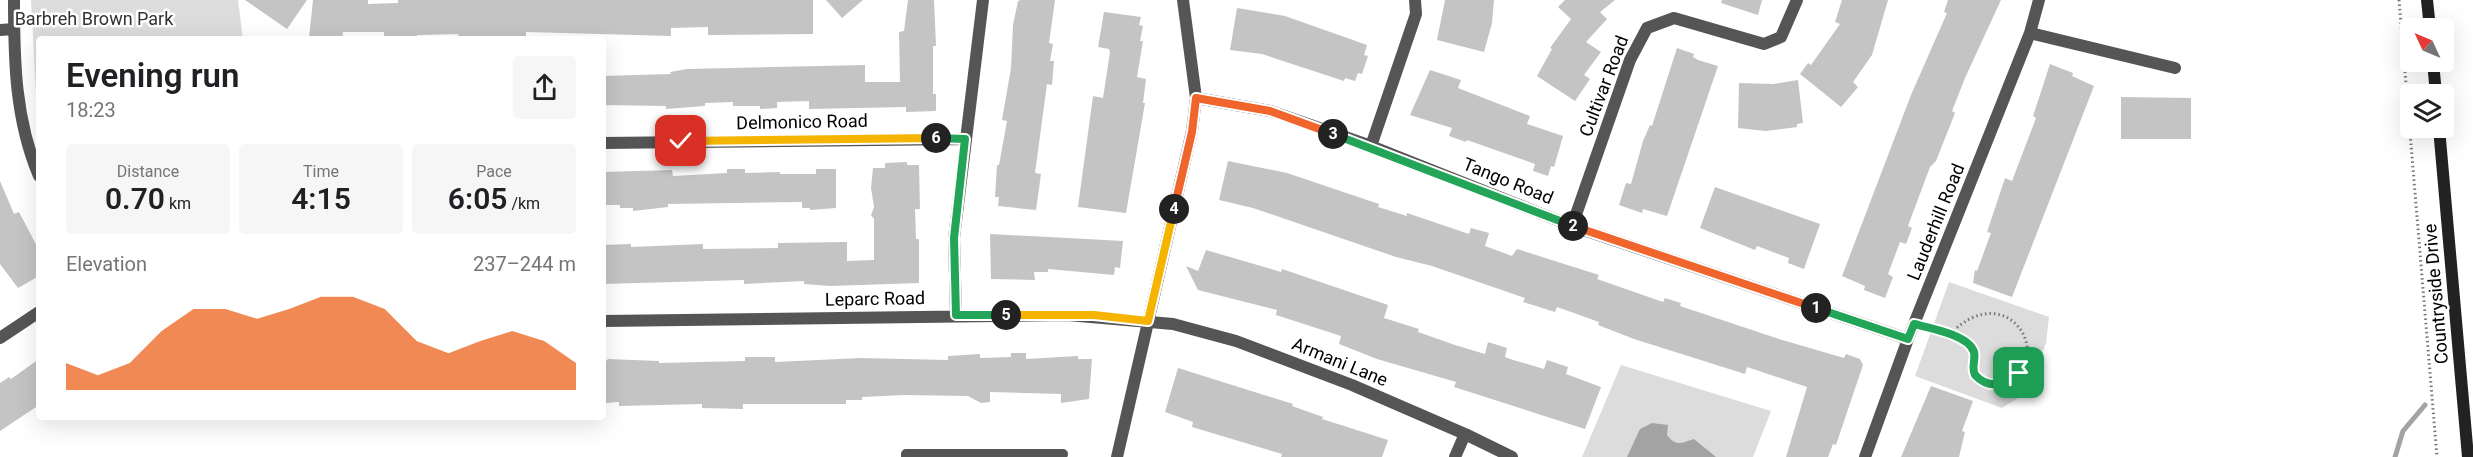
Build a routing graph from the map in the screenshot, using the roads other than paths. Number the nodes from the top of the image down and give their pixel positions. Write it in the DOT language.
graph roads {
  1 [pos="14,0"];
  2 [pos="983,0"];
  3 [pos="1183,0"];
  4 [pos="1415,0"];
  5 [pos="1797,0"];
  6 [pos="2039,0"];
  7 [pos="2427,0"];
  8 [pos="2429,18"];
  9 [pos="14,29"];
  10 [pos="0,30"];
  11 [pos="2030,33"];
  12 [pos="2175,68"];
  13 [pos="1196,98"];
  14 [pos="2440,138"];
  15 [pos="965,139"];
  16 [pos="606,143"];
  17 [pos="1371,147"];
  18 [pos="36,167"];
  19 [pos="1572,226"];
  20 [pos="36,314"];
  21 [pos="956,315"];
  22 [pos="606,321"];
  23 [pos="1148,321"];
  24 [pos="0,338"];
  25 [pos="1908,339"];
  26 [pos="1465,434"];
  27 [pos="906,457"];
  28 [pos="1062,457"];
  29 [pos="1117,457"];
  30 [pos="1455,457"];
  31 [pos="1512,457"];
  32 [pos="1865,457"];
  33 [pos="2468,457"];
  1 -- 9 [label="street"];
  2 -- 15 [label="street"];
  3 -- 13 [label="street"];
  4 -- 17 [label="street"];
  5 -- 19 [label="street, Cultivar Road"];
  6 -- 11 [label="street, Lauderhill Road"];
  7 -- 8 [label="main road"];
  9 -- 10 [label="street"];
  9 -- 18 [label="street"];
  11 -- 12 [label="street"];
  11 -- 25 [label="street, Lauderhill Road"];
  13 -- 17 [label="street, Tango Road"];
  13 -- 23 [label="street"];
  14 -- 33 [label="main road, Countryside Drive"];
  15 -- 16 [label="street, Delmonico Road"];
  15 -- 21 [label="street"];
  17 -- 19 [label="street, Tango Road"];
  19 -- 25 [label="street, Tango Road"];
  20 -- 24 [label="street"];
  21 -- 22 [label="street, Leparc Road"];
  21 -- 23 [label="street, Leparc Road"];
  23 -- 26 [label="street, Armani Lane"];
  23 -- 29 [label="street"];
  25 -- 32 [label="street, Lauderhill Road"];
  26 -- 30 [label="street"];
  26 -- 31 [label="street, Armani Lane"];
  27 -- 28 [label="lane"];
}
